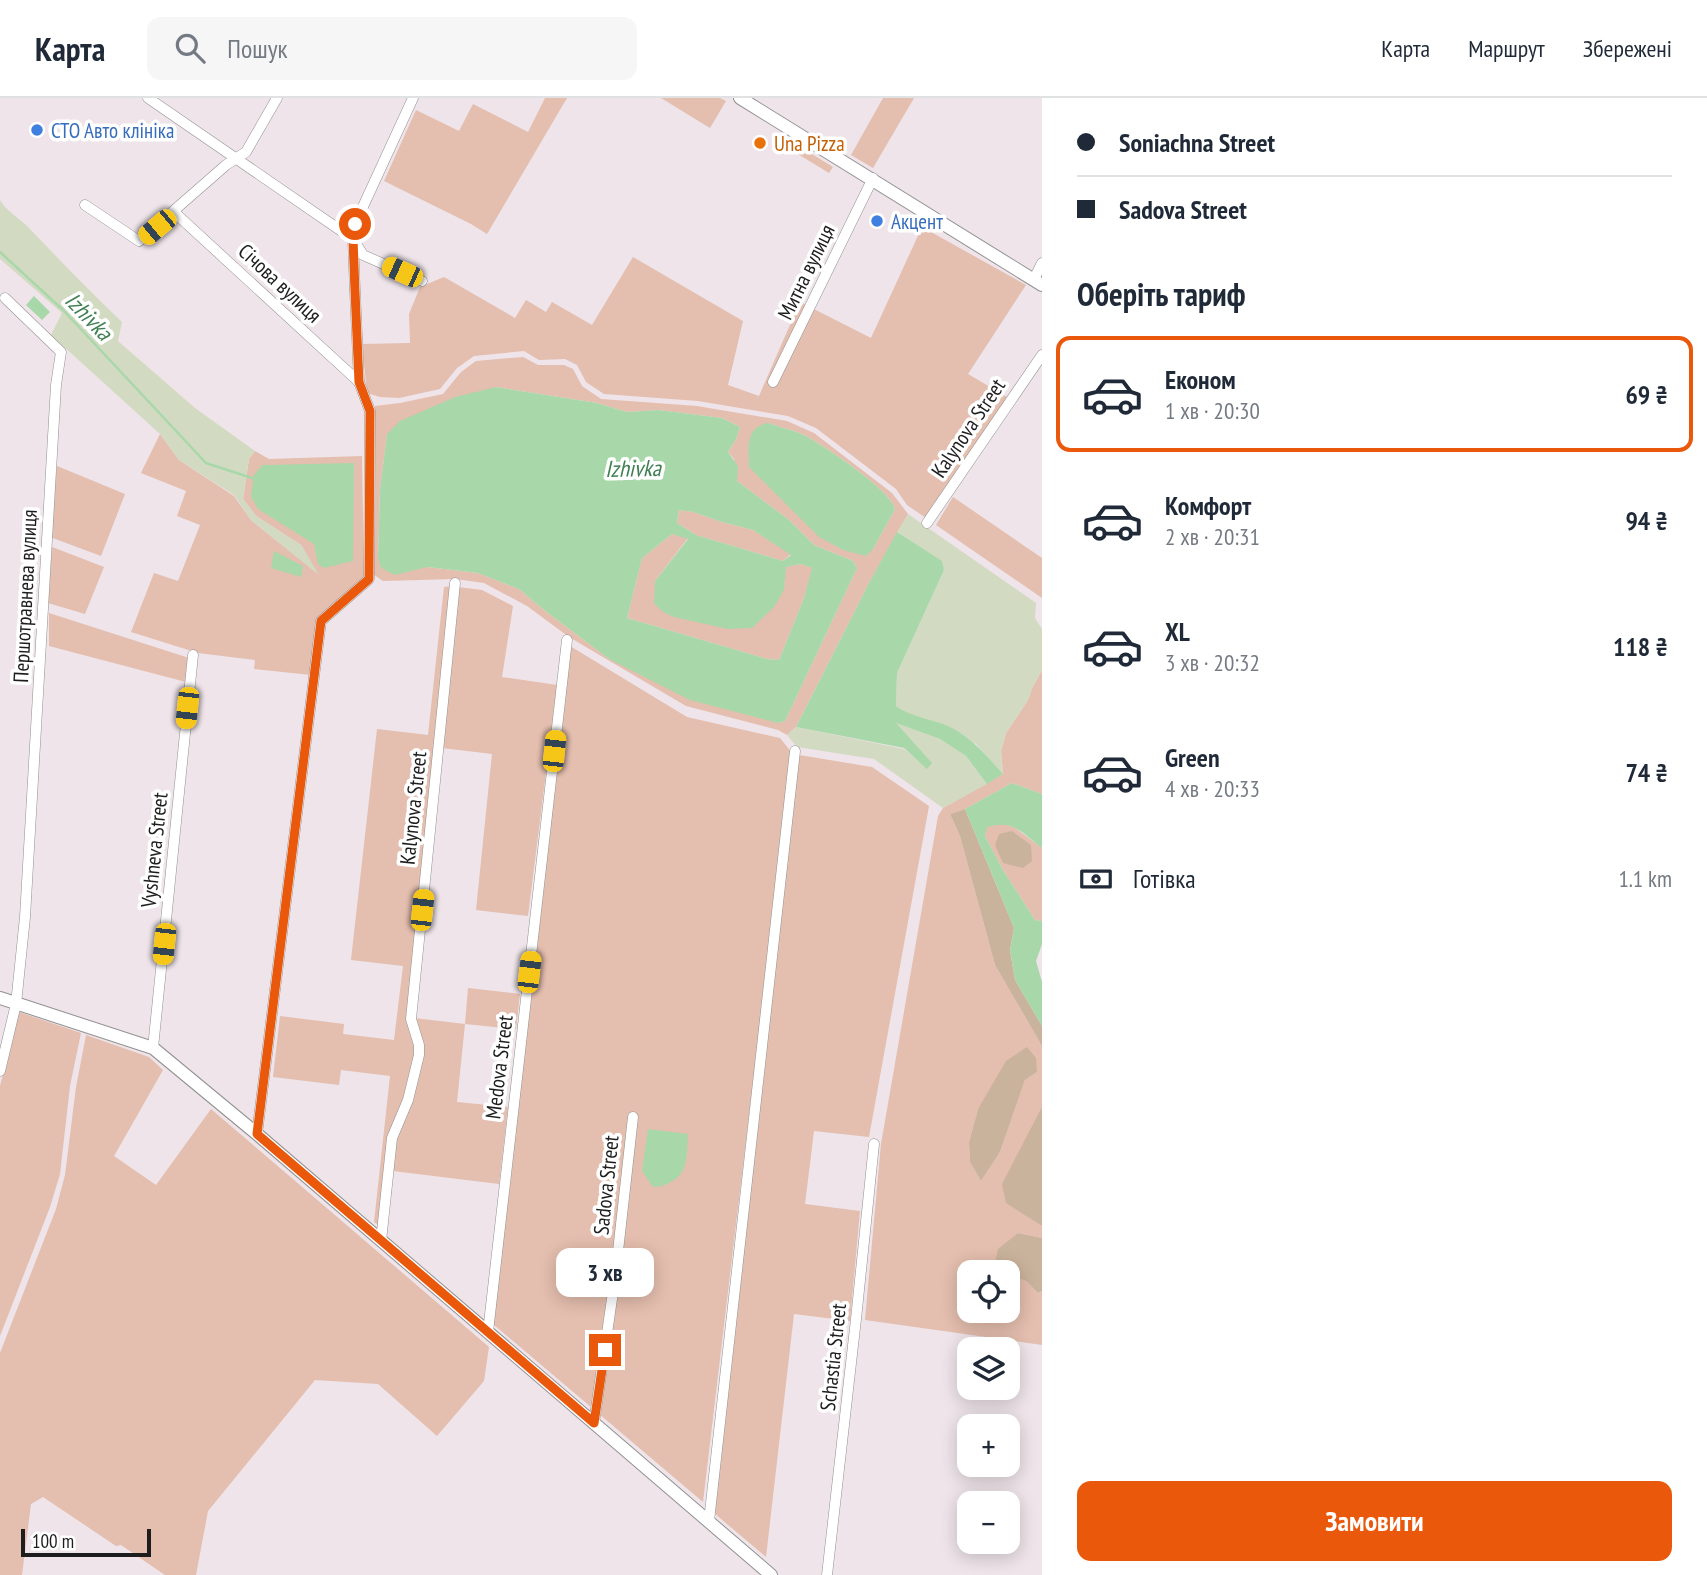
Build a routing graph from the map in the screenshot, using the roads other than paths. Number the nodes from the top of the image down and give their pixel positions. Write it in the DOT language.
graph roads {
  1 [pos="148,98"];
  2 [pos="277,98"];
  3 [pos="413,98"];
  4 [pos="740,98"];
  5 [pos="235,158"];
  6 [pos="873,178"];
  7 [pos="85,205"];
  8 [pos="174,212"];
  9 [pos="353,239"];
  10 [pos="1042,263"];
  11 [pos="422,281"];
  12 [pos="1038,282"];
  13 [pos="5,298"];
  14 [pos="1042,355"];
  15 [pos="359,382"];
  16 [pos="773,382"];
  17 [pos="927,523"];
  18 [pos="455,583"];
  19 [pos="567,640"];
  20 [pos="193,655"];
  21 [pos="795,751"];
  22 [pos="0,998"];
  23 [pos="16,1004"];
  24 [pos="153,1048"];
  25 [pos="0,1071"];
  26 [pos="633,1117"];
  27 [pos="257,1134"];
  28 [pos="874,1144"];
  29 [pos="381,1241"];
  30 [pos="488,1332"];
  31 [pos="594,1423"];
  32 [pos="709,1521"];
  33 [pos="771,1575"];
  34 [pos="827,1575"];
  1 -- 5 [label="street"];
  2 -- 5 [label="street"];
  3 -- 9 [label="street"];
  4 -- 6 [label="street"];
  5 -- 8 [label="street"];
  5 -- 9 [label="street"];
  6 -- 12 [label="street"];
  6 -- 16 [label="street, Митна вулиця"];
  7 -- 8 [label="street"];
  8 -- 15 [label="street, Січова вулиця"];
  9 -- 11 [label="street"];
  9 -- 15 [label="street"];
  10 -- 12 [label="street"];
  13 -- 23 [label="street, Першотравнева вулиця"];
  14 -- 17 [label="street, Kalynova Street"];
  15 -- 27 [label="street"];
  18 -- 29 [label="street, Kalynova Street"];
  19 -- 30 [label="street, Medova Street"];
  20 -- 24 [label="street, Vyshneva Street"];
  21 -- 32 [label="street"];
  22 -- 23 [label="street"];
  23 -- 24 [label="street"];
  23 -- 25 [label="street, Першотравнева вулиця"];
  24 -- 27 [label="street"];
  26 -- 31 [label="street, Sadova Street"];
  27 -- 29 [label="street"];
  28 -- 34 [label="street, Schastia Street"];
  29 -- 30 [label="street"];
  30 -- 31 [label="street"];
  31 -- 32 [label="street"];
  32 -- 33 [label="street"];
}
